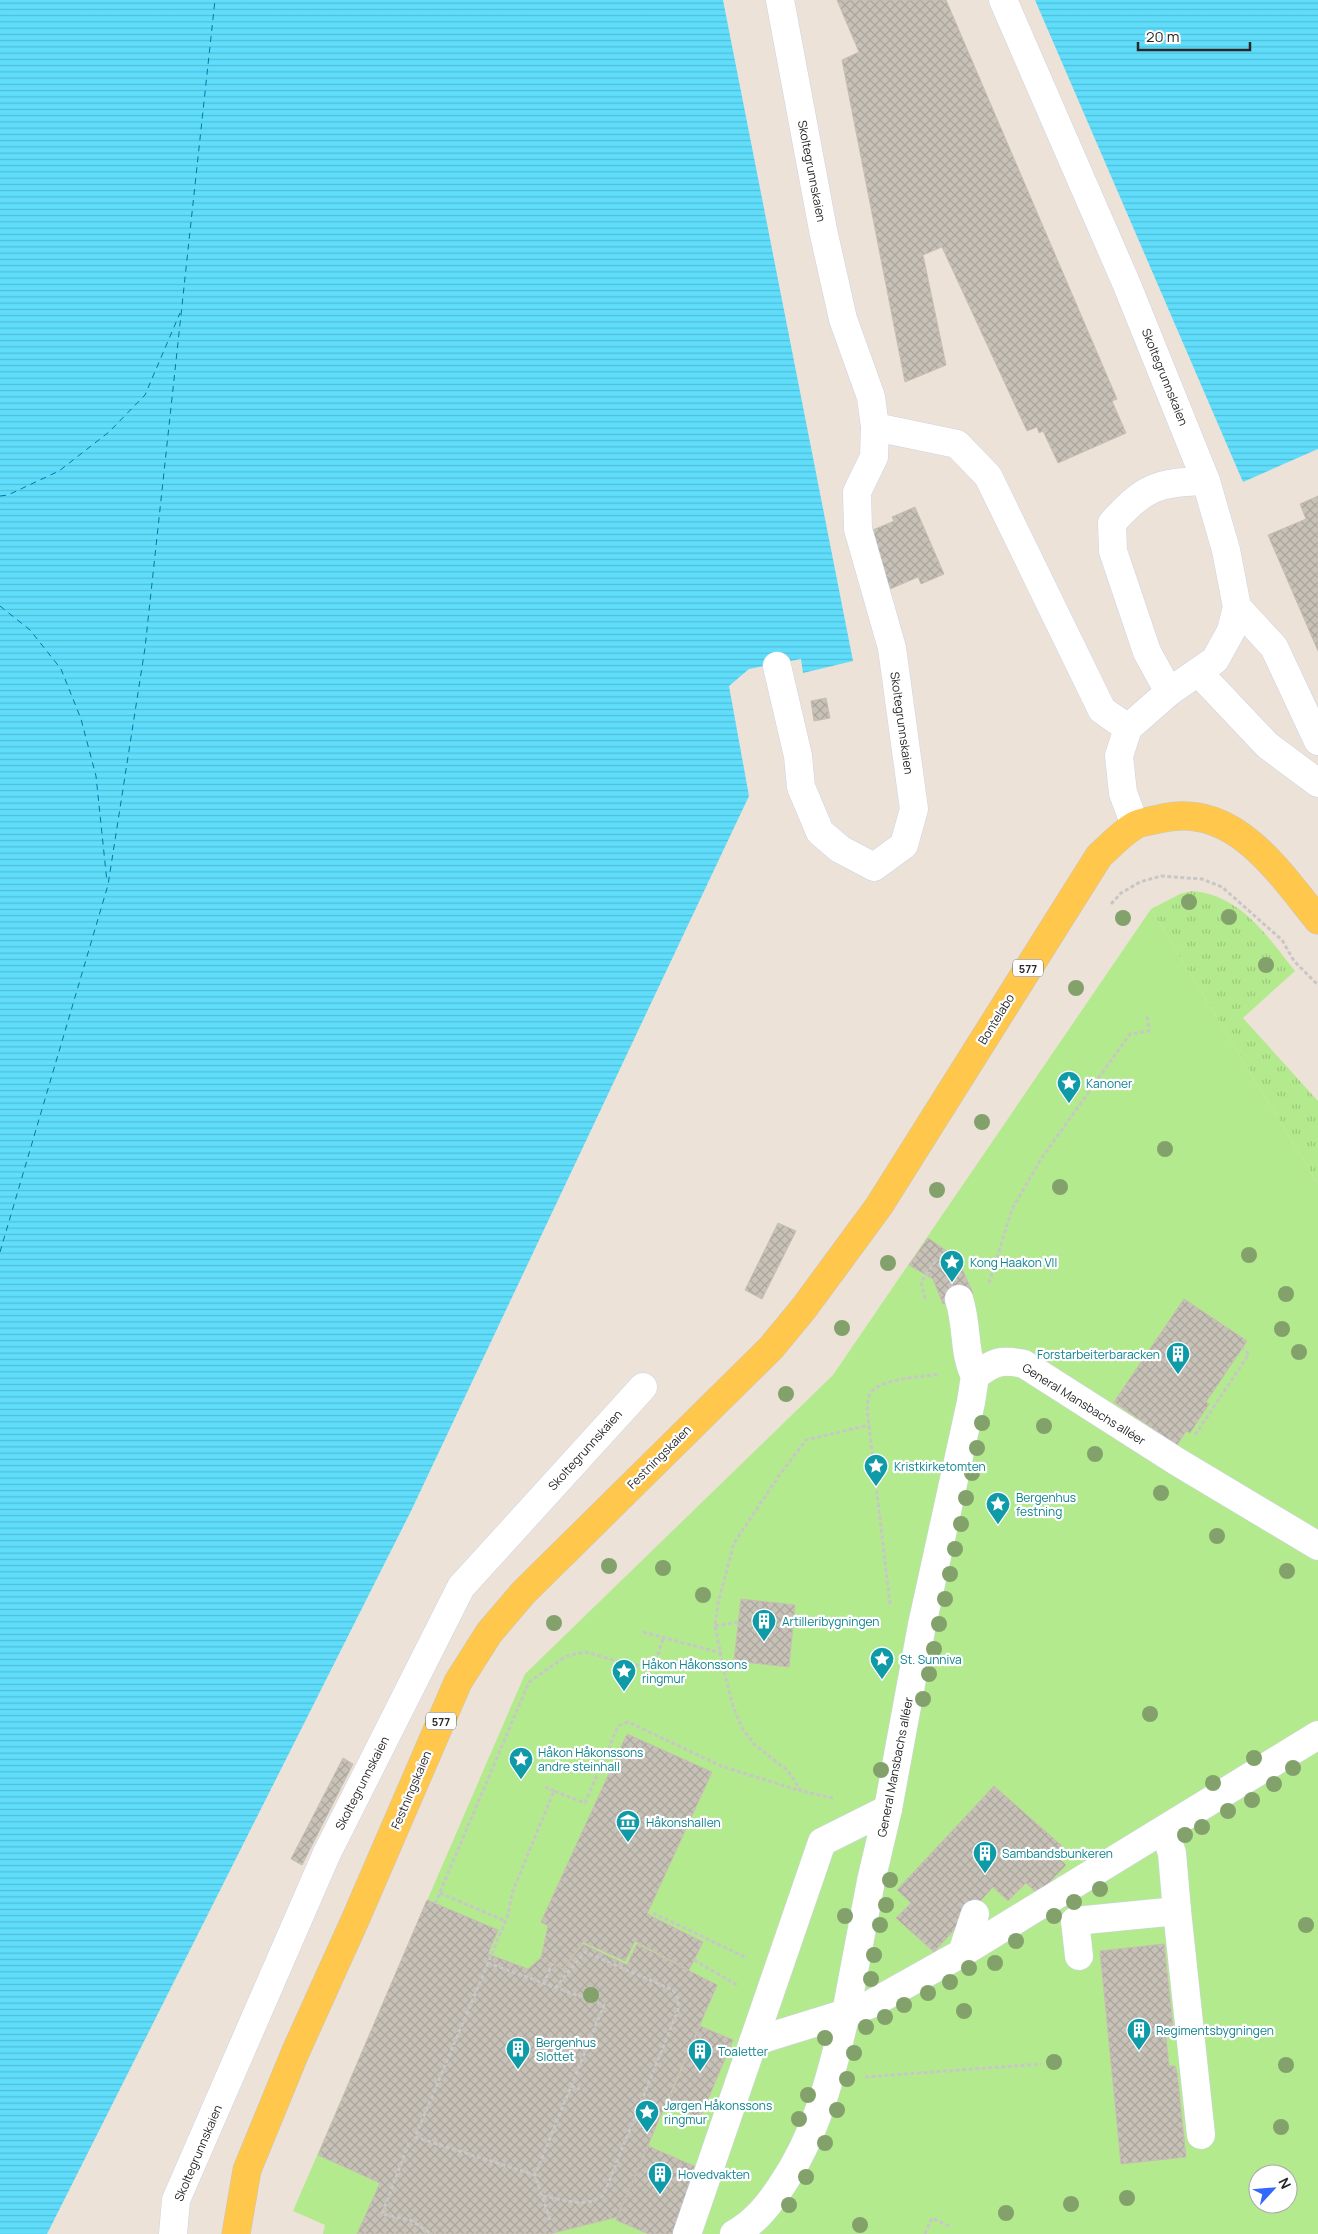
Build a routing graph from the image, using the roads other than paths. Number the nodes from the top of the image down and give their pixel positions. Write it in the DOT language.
graph roads {
  1 [pos="780,0"];
  2 [pos="1003,0"];
  3 [pos="875,427"];
  4 [pos="1206,481"];
  5 [pos="1236,608"];
  6 [pos="777,666"];
  7 [pos="1198,672"];
  8 [pos="1169,692"];
  9 [pos="1128,728"];
  10 [pos="1318,740"];
  11 [pos="1318,782"];
  12 [pos="1135,825"];
  13 [pos="1318,920"];
  14 [pos="960,1299"];
  15 [pos="804,1308"];
  16 [pos="975,1376"];
  17 [pos="643,1387"];
  18 [pos="1318,1546"];
  19 [pos="1318,1735"];
  20 [pos="888,1809"];
  21 [pos="1164,1830"];
  22 [pos="1177,1911"];
  23 [pos="975,1914"];
  24 [pos="962,1953"];
  25 [pos="1079,1956"];
  26 [pos="846,2013"];
  27 [pos="753,2042"];
  28 [pos="1201,2135"];
  29 [pos="173,2234"];
  30 [pos="236,2234"];
  31 [pos="687,2234"];
  32 [pos="734,2234"];
  1 -- 3 [label="street, Skoltegrunnskaien"];
  2 -- 4 [label="street, Skoltegrunnskaien"];
  3 -- 6 [label="street, Skoltegrunnskaien"];
  3 -- 9 [label="street"];
  4 -- 5 [label="street, Skoltegrunnskaien"];
  4 -- 8 [label="street"];
  5 -- 7 [label="street, Skoltegrunnskaien"];
  5 -- 10 [label="street"];
  7 -- 8 [label="street, Skoltegrunnskaien"];
  7 -- 11 [label="street"];
  8 -- 9 [label="street, Skoltegrunnskaien"];
  9 -- 12 [label="street"];
  12 -- 13 [label="main road, Bontelabo / 577"];
  12 -- 15 [label="main road, Bontelabo / 577"];
  14 -- 16 [label="street"];
  15 -- 30 [label="main road, Festningskaien / 577"];
  16 -- 18 [label="street, General Mansbachs alléer"];
  16 -- 20 [label="street, General Mansbachs alléer"];
  17 -- 29 [label="street, Skoltegrunnskaien"];
  19 -- 21 [label="street"];
  20 -- 26 [label="street, General Mansbachs alléer"];
  20 -- 27 [label="street"];
  21 -- 22 [label="street"];
  21 -- 24 [label="street"];
  22 -- 25 [label="street"];
  22 -- 28 [label="street"];
  23 -- 24 [label="street"];
  24 -- 26 [label="street"];
  26 -- 27 [label="street"];
  26 -- 32 [label="street, General Mansbachs alléer"];
  27 -- 31 [label="street"];
}
